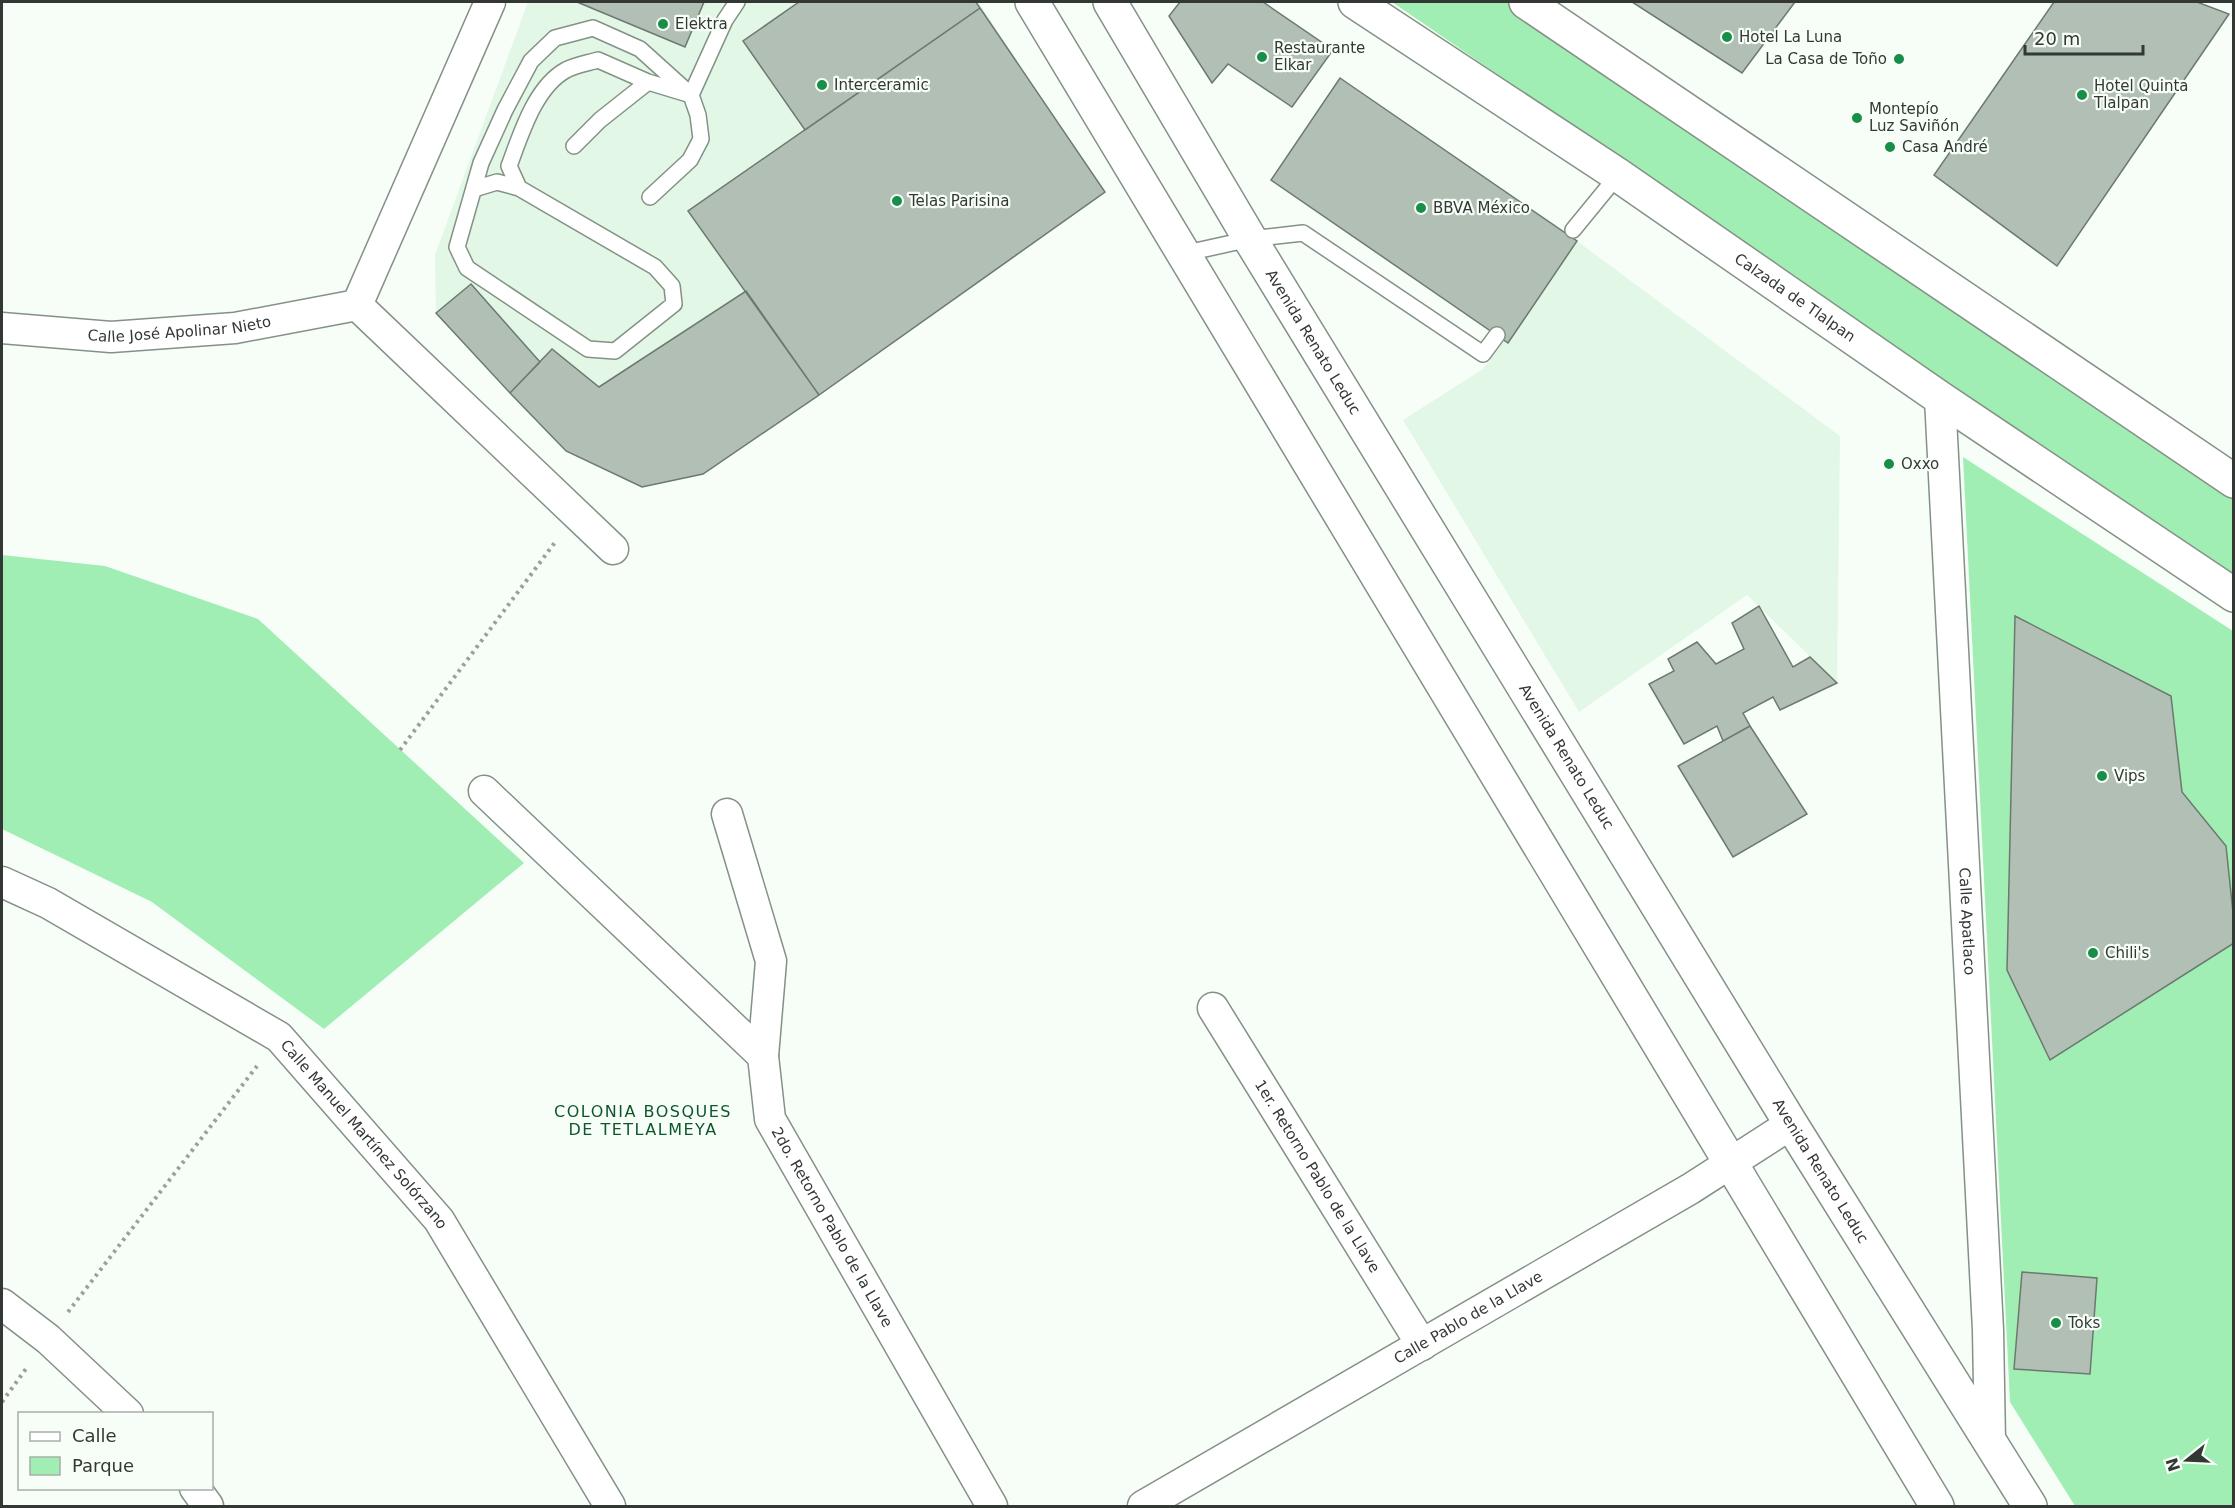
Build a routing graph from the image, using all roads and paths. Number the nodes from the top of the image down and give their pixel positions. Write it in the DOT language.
graph roads {
  1 [pos="490,2"];
  2 [pos="738,2"];
  3 [pos="1032,2"];
  4 [pos="1110,2"];
  5 [pos="1355,2"];
  6 [pos="1526,2"];
  7 [pos="648,82"];
  8 [pos="691,95"];
  9 [pos="574,146"];
  10 [pos="1618,175"];
  11 [pos="519,188"];
  12 [pos="474,189"];
  13 [pos="650,197"];
  14 [pos="1573,230"];
  15 [pos="1250,239"];
  16 [pos="1182,254"];
  17 [pos="357,305"];
  18 [pos="2,328"];
  19 [pos="1497,335"];
  20 [pos="1940,398"];
  21 [pos="2234,481"];
  22 [pos="576,514"];
  23 [pos="613,549"];
  24 [pos="2234,595"];
  25 [pos="400,750"];
  26 [pos="484,791"];
  27 [pos="727,814"];
  28 [pos="2,882"];
  29 [pos="1213,1008"];
  30 [pos="279,1037"];
  31 [pos="763,1056"];
  32 [pos="1791,1124"];
  33 [pos="1732,1162"];
  34 [pos="2,1304"];
  35 [pos="48,1339"];
  36 [pos="1422,1345"];
  37 [pos="2,1402"];
  38 [pos="127,1412"];
  39 [pos="1990,1443"];
  40 [pos="196,1490"];
  41 [pos="208,1506"];
  42 [pos="610,1506"];
  43 [pos="992,1506"];
  44 [pos="1143,1506"];
  45 [pos="1937,1506"];
  46 [pos="2030,1506"];
  1 -- 17 [label="street"];
  2 -- 8 [label="lane"];
  3 -- 16 [label="street"];
  4 -- 15 [label="street, Avenida Renato Leduc"];
  5 -- 10 [label="street, Calzada de Tlalpan"];
  6 -- 21 [label="street"];
  7 -- 8 [label="lane"];
  7 -- 9 [label="lane"];
  7 -- 11 [label="lane"];
  8 -- 12 [label="lane"];
  8 -- 13 [label="lane"];
  10 -- 14 [label="lane"];
  10 -- 20 [label="street, Calzada de Tlalpan"];
  11 -- 12 [label="lane"];
  11 -- 12 [label="lane"];
  15 -- 16 [label="lane"];
  15 -- 19 [label="lane"];
  15 -- 32 [label="street, Avenida Renato Leduc"];
  16 -- 33 [label="street"];
  17 -- 18 [label="street, Calle José Apolinar Nieto"];
  17 -- 22 [label="street"];
  20 -- 24 [label="street, Calzada de Tlalpan"];
  20 -- 39 [label="street, Calle Apatlaco"];
  22 -- 23 [label="street"];
  22 -- 25 [label="path"];
  26 -- 31 [label="street"];
  27 -- 31 [label="street, 2do. Retorno Pablo de la Llave"];
  28 -- 30 [label="street, Calle Manuel Martínez Solórzano"];
  29 -- 36 [label="street, 1er. Retorno Pablo de la Llave"];
  30 -- 35 [label="path"];
  30 -- 42 [label="street, Calle Manuel Martínez Solórzano"];
  31 -- 43 [label="street, 2do. Retorno Pablo de la Llave"];
  32 -- 33 [label="street, Calle Pablo de la Llave"];
  32 -- 39 [label="street, Avenida Renato Leduc"];
  33 -- 36 [label="street, Calle Pablo de la Llave"];
  33 -- 45 [label="street"];
  34 -- 35 [label="street"];
  35 -- 37 [label="path"];
  35 -- 38 [label="street"];
  36 -- 44 [label="street, Calle Pablo de la Llave"];
  39 -- 46 [label="street, Avenida Renato Leduc"];
  40 -- 41 [label="street"];
}
